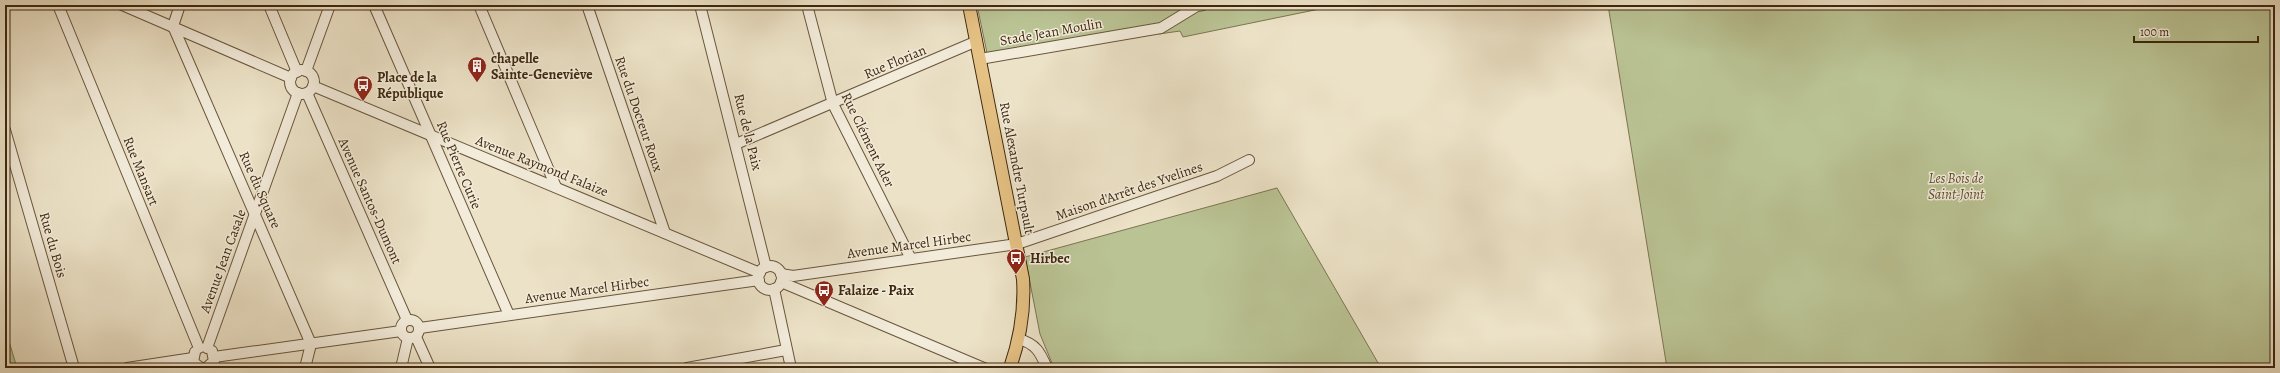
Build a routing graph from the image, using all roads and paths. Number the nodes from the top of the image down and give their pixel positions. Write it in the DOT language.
graph roads {
  1 [pos="58,5"];
  2 [pos="122,5"];
  3 [pos="180,5"];
  4 [pos="269,5"];
  5 [pos="330,5"];
  6 [pos="374,5"];
  7 [pos="479,5"];
  8 [pos="587,5"];
  9 [pos="700,5"];
  10 [pos="807,5"];
  11 [pos="969,5"];
  12 [pos="1196,6"];
  13 [pos="172,26"];
  14 [pos="977,42"];
  15 [pos="980,59"];
  16 [pos="298,74"];
  17 [pos="306,91"];
  18 [pos="833,104"];
  19 [pos="5,130"];
  20 [pos="432,136"];
  21 [pos="736,144"];
  22 [pos="1249,160"];
  23 [pos="556,187"];
  24 [pos="255,214"];
  25 [pos="665,233"];
  26 [pos="1017,244"];
  27 [pos="912,259"];
  28 [pos="762,273"];
  29 [pos="779,282"];
  30 [pos="509,315"];
  31 [pos="407,320"];
  32 [pos="411,334"];
  33 [pos="1019,339"];
  34 [pos="311,344"];
  35 [pos="203,348"];
  36 [pos="786,350"];
  37 [pos="214,357"];
  38 [pos="193,358"];
  39 [pos="74,368"];
  40 [pos="127,368"];
  41 [pos="200,368"];
  42 [pos="206,368"];
  43 [pos="305,368"];
  44 [pos="401,368"];
  45 [pos="430,368"];
  46 [pos="687,368"];
  47 [pos="791,368"];
  48 [pos="984,368"];
  49 [pos="1010,368"];
  50 [pos="1046,368"];
  1 -- 35 [label="street, Rue Mansart"];
  2 -- 13 [label="street"];
  3 -- 13 [label="street"];
  4 -- 16 [label="street"];
  5 -- 16 [label="street"];
  6 -- 20 [label="street, Rue Pierre Curie"];
  7 -- 23 [label="street"];
  8 -- 25 [label="street, Rue du Docteur Roux"];
  9 -- 21 [label="street, Rue de la Paix"];
  10 -- 18 [label="street, Rue Clément Ader"];
  11 -- 14 [label="main road, Rue Alexandre Turpault"];
  12 -- 15 [label="street, Stade Jean Moulin"];
  13 -- 16 [label="street"];
  13 -- 24 [label="street, Rue du Square"];
  14 -- 15 [label="main road, Rue Alexandre Turpault"];
  14 -- 18 [label="street, Rue Florian"];
  15 -- 26 [label="main road, Rue Alexandre Turpault"];
  16 -- 17 [label="street"];
  16 -- 17 [label="street"];
  17 -- 20 [label="street, Avenue Raymond Falaize"];
  17 -- 24 [label="street, Avenue Jean Casale"];
  17 -- 31 [label="street, Avenue Santos-Dumont"];
  18 -- 21 [label="street, Rue Florian"];
  18 -- 27 [label="street, Rue Clément Ader"];
  19 -- 39 [label="street, Rue du Bois"];
  20 -- 23 [label="street, Avenue Raymond Falaize"];
  20 -- 30 [label="street, Rue Pierre Curie"];
  21 -- 28 [label="street, Rue de la Paix"];
  22 -- 26 [label="street, Maison d'Arrêt des Yvelines"];
  23 -- 25 [label="street, Avenue Raymond Falaize"];
  24 -- 34 [label="street, Rue du Square"];
  24 -- 35 [label="street, Avenue Jean Casale"];
  25 -- 28 [label="street, Avenue Raymond Falaize"];
  26 -- 27 [label="street, Avenue Marcel Hirbec"];
  26 -- 33 [label="main road, Rue Alexandre Turpault"];
  27 -- 29 [label="street, Avenue Marcel Hirbec"];
  28 -- 29 [label="street"];
  28 -- 29 [label="street"];
  28 -- 30 [label="street, Avenue Marcel Hirbec"];
  29 -- 36 [label="street"];
  29 -- 48 [label="street"];
  30 -- 32 [label="street, Avenue Marcel Hirbec"];
  31 -- 32 [label="street"];
  31 -- 32 [label="street"];
  32 -- 34 [label="street, Avenue Marcel Hirbec"];
  32 -- 44 [label="street"];
  32 -- 45 [label="street"];
  33 -- 49 [label="main road, Rue Alexandre Turpault"];
  33 -- 50 [label="street"];
  34 -- 37 [label="street, Avenue Marcel Hirbec"];
  34 -- 43 [label="street"];
  35 -- 37 [label="street, Rue Mansart"];
  35 -- 38 [label="street, Avenue Jean Casale"];
  36 -- 46 [label="street"];
  36 -- 47 [label="street"];
  37 -- 42 [label="street"];
  38 -- 40 [label="street"];
  38 -- 41 [label="street"];
}
